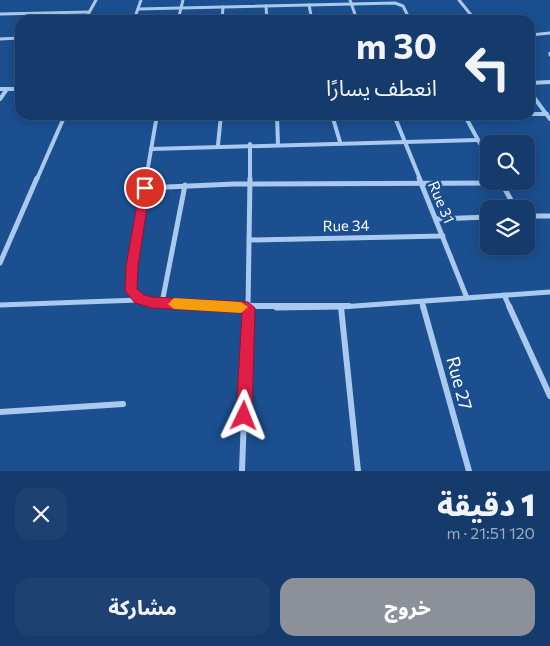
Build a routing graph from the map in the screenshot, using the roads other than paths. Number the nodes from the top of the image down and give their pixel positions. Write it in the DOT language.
graph roads {
  1 [pos="96,0"];
  2 [pos="141,0"];
  3 [pos="183,0"];
  4 [pos="231,0"];
  5 [pos="459,0"];
  6 [pos="350,2"];
  7 [pos="309,5"];
  8 [pos="230,6"];
  9 [pos="266,6"];
  10 [pos="223,7"];
  11 [pos="181,8"];
  12 [pos="138,9"];
  13 [pos="89,12"];
  14 [pos="0,14"];
  15 [pos="88,15"];
  16 [pos="136,15"];
  17 [pos="179,15"];
  18 [pos="222,15"];
  19 [pos="267,15"];
  20 [pos="311,15"];
  21 [pos="355,15"];
  22 [pos="407,15"];
  23 [pos="471,15"];
  24 [pos="550,33"];
  25 [pos="535,34"];
  26 [pos="15,38"];
  27 [pos="0,39"];
  28 [pos="550,82"];
  29 [pos="535,83"];
  30 [pos="0,89"];
  31 [pos="7,89"];
  32 [pos="15,89"];
  33 [pos="535,98"];
  34 [pos="0,99"];
  35 [pos="535,114"];
  36 [pos="548,114"];
  37 [pos="550,119"];
  38 [pos="63,120"];
  39 [pos="156,120"];
  40 [pos="220,120"];
  41 [pos="277,120"];
  42 [pos="333,120"];
  43 [pos="396,120"];
  44 [pos="467,120"];
  45 [pos="477,140"];
  46 [pos="340,142"];
  47 [pos="404,143"];
  48 [pos="218,144"];
  49 [pos="250,144"];
  50 [pos="278,145"];
  51 [pos="480,145"];
  52 [pos="151,149"];
  53 [pos="480,183"];
  54 [pos="249,184"];
  55 [pos="185,185"];
  56 [pos="422,186"];
  57 [pos="145,188"];
  58 [pos="535,216"];
  59 [pos="550,216"];
  60 [pos="480,217"];
  61 [pos="436,218"];
  62 [pos="443,236"];
  63 [pos="249,240"];
  64 [pos="0,263"];
  65 [pos="550,292"];
  66 [pos="504,295"];
  67 [pos="468,298"];
  68 [pos="140,300"];
  69 [pos="162,303"];
  70 [pos="422,303"];
  71 [pos="0,305"];
  72 [pos="341,307"];
  73 [pos="248,308"];
  74 [pos="550,396"];
  75 [pos="123,404"];
  76 [pos="0,412"];
  77 [pos="242,471"];
  78 [pos="358,471"];
  79 [pos="468,471"];
  1 -- 13 [label="street"];
  2 -- 12 [label="street"];
  3 -- 11 [label="street"];
  4 -- 8 [label="street"];
  5 -- 23 [label="street"];
  6 -- 7 [label="street"];
  6 -- 21 [label="street"];
  6 -- 22 [label="street"];
  7 -- 9 [label="street"];
  7 -- 20 [label="street"];
  8 -- 9 [label="street"];
  8 -- 10 [label="street"];
  9 -- 19 [label="street"];
  10 -- 11 [label="street"];
  10 -- 18 [label="street"];
  11 -- 12 [label="street"];
  11 -- 17 [label="street"];
  12 -- 16 [label="street"];
  13 -- 14 [label="street"];
  13 -- 15 [label="street"];
  24 -- 25 [label="street"];
  26 -- 27 [label="street"];
  28 -- 29 [label="street"];
  30 -- 31 [label="street"];
  31 -- 32 [label="street"];
  31 -- 34 [label="street"];
  33 -- 36 [label="street"];
  35 -- 36 [label="street"];
  36 -- 37 [label="street"];
  38 -- 64 [label="street"];
  39 -- 52 [label="street"];
  40 -- 48 [label="street"];
  41 -- 50 [label="street"];
  42 -- 46 [label="street"];
  43 -- 47 [label="street, Rue 31"];
  44 -- 45 [label="street"];
  45 -- 47 [label="street"];
  45 -- 51 [label="street"];
  46 -- 47 [label="street"];
  46 -- 50 [label="street"];
  47 -- 56 [label="street, Rue 31"];
  48 -- 49 [label="street"];
  48 -- 52 [label="street"];
  49 -- 50 [label="street"];
  49 -- 54 [label="street"];
  52 -- 57 [label="street"];
  53 -- 56 [label="street"];
  54 -- 55 [label="street"];
  54 -- 56 [label="street"];
  54 -- 63 [label="street"];
  55 -- 57 [label="street"];
  55 -- 69 [label="street"];
  56 -- 61 [label="street, Rue 31"];
  57 -- 68 [label="street"];
  58 -- 59 [label="street"];
  60 -- 61 [label="street"];
  61 -- 62 [label="street, Rue 31"];
  62 -- 63 [label="street, Rue 34"];
  62 -- 67 [label="street, Rue 31"];
  63 -- 73 [label="street"];
  65 -- 66 [label="street"];
  66 -- 67 [label="street"];
  66 -- 74 [label="street"];
  67 -- 70 [label="street"];
  68 -- 69 [label="street"];
  68 -- 71 [label="street"];
  69 -- 73 [label="street"];
  70 -- 72 [label="street"];
  70 -- 79 [label="street, Rue 27"];
  72 -- 73 [label="street"];
  72 -- 78 [label="street"];
  73 -- 77 [label="street"];
  75 -- 76 [label="street"];
}
